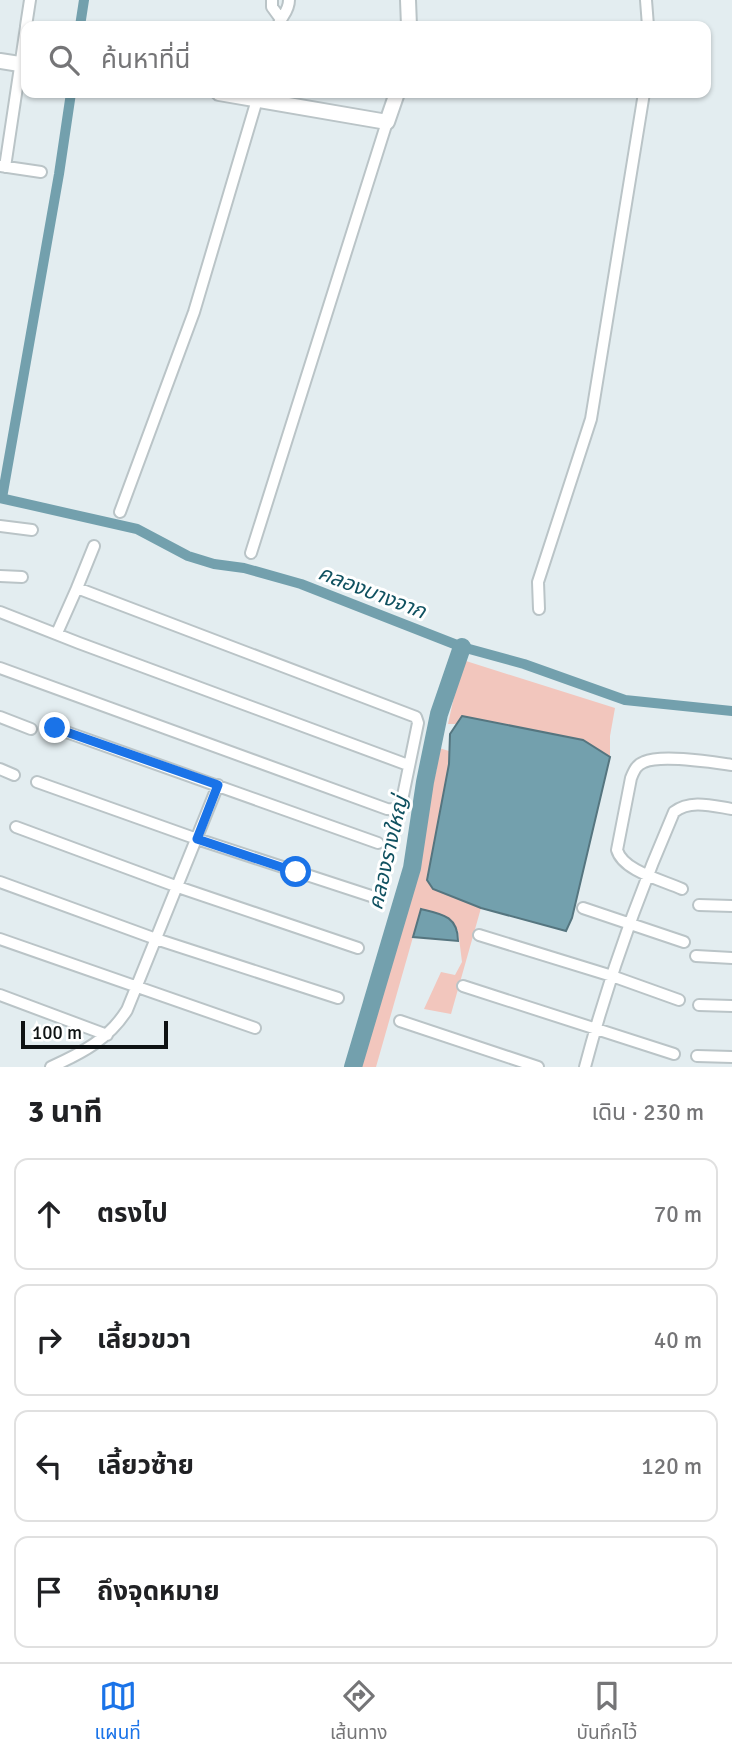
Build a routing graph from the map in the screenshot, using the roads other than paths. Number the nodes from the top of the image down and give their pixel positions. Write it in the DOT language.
graph roads {
  1 [pos="30,0"];
  2 [pos="272,0"];
  3 [pos="289,0"];
  4 [pos="408,0"];
  5 [pos="646,0"];
  6 [pos="27,21"];
  7 [pos="278,21"];
  8 [pos="280,21"];
  9 [pos="409,21"];
  10 [pos="648,21"];
  11 [pos="0,61"];
  12 [pos="21,65"];
  13 [pos="21,75"];
  14 [pos="257,98"];
  15 [pos="268,98"];
  16 [pos="395,98"];
  17 [pos="644,98"];
  18 [pos="387,122"];
  19 [pos="2,166"];
  20 [pos="41,172"];
  21 [pos="120,512"];
  22 [pos="0,526"];
  23 [pos="32,530"];
  24 [pos="94,546"];
  25 [pos="251,553"];
  26 [pos="0,576"];
  27 [pos="22,577"];
  28 [pos="77,588"];
  29 [pos="539,609"];
  30 [pos="0,612"];
  31 [pos="57,634"];
  32 [pos="0,668"];
  33 [pos="0,717"];
  34 [pos="55,728"];
  35 [pos="31,729"];
  36 [pos="408,765"];
  37 [pos="732,765"];
  38 [pos="0,769"];
  39 [pos="14,775"];
  40 [pos="37,782"];
  41 [pos="218,785"];
  42 [pos="732,809"];
  43 [pos="16,827"];
  44 [pos="197,839"];
  45 [pos="378,843"];
  46 [pos="648,874"];
  47 [pos="0,882"];
  48 [pos="178,887"];
  49 [pos="682,889"];
  50 [pos="371,896"];
  51 [pos="699,905"];
  52 [pos="732,906"];
  53 [pos="583,908"];
  54 [pos="630,923"];
  55 [pos="479,935"];
  56 [pos="0,939"];
  57 [pos="156,939"];
  58 [pos="684,942"];
  59 [pos="358,948"];
  60 [pos="696,956"];
  61 [pos="732,958"];
  62 [pos="612,976"];
  63 [pos="463,986"];
  64 [pos="136,987"];
  65 [pos="0,995"];
  66 [pos="338,998"];
  67 [pos="679,1000"];
  68 [pos="699,1005"];
  69 [pos="732,1006"];
  70 [pos="400,1021"];
  71 [pos="255,1028"];
  72 [pos="595,1029"];
  73 [pos="107,1035"];
  74 [pos="674,1054"];
  75 [pos="697,1056"];
  76 [pos="732,1057"];
  77 [pos="51,1067"];
  78 [pos="538,1067"];
  79 [pos="585,1067"];
  1 -- 6 [label="street"];
  2 -- 7 [label="street"];
  3 -- 8 [label="street"];
  4 -- 9 [label="street"];
  5 -- 10 [label="street"];
  11 -- 12 [label="street"];
  13 -- 19 [label="street"];
  14 -- 21 [label="street"];
  15 -- 18 [label="street"];
  16 -- 18 [label="street"];
  17 -- 29 [label="street"];
  18 -- 25 [label="street"];
  19 -- 20 [label="street"];
  22 -- 23 [label="street"];
  24 -- 28 [label="street"];
  26 -- 27 [label="street"];
  28 -- 31 [label="street"];
  28 -- 36 [label="street"];
  30 -- 31 [label="street"];
  31 -- 36 [label="street"];
  32 -- 36 [label="street"];
  33 -- 35 [label="street"];
  34 -- 41 [label="street"];
  37 -- 46 [label="street"];
  38 -- 39 [label="street"];
  40 -- 44 [label="street"];
  41 -- 44 [label="street"];
  41 -- 45 [label="street"];
  42 -- 46 [label="street"];
  43 -- 48 [label="street"];
  44 -- 48 [label="street"];
  44 -- 50 [label="street"];
  46 -- 49 [label="street"];
  46 -- 54 [label="street"];
  47 -- 57 [label="street"];
  48 -- 57 [label="street"];
  48 -- 59 [label="street"];
  51 -- 52 [label="street"];
  53 -- 54 [label="street"];
  54 -- 58 [label="street"];
  54 -- 62 [label="street"];
  55 -- 62 [label="street"];
  56 -- 64 [label="street"];
  57 -- 64 [label="street"];
  57 -- 66 [label="street"];
  60 -- 61 [label="street"];
  62 -- 67 [label="street"];
  62 -- 72 [label="street"];
  63 -- 72 [label="street"];
  64 -- 71 [label="street"];
  64 -- 73 [label="street"];
  65 -- 73 [label="street"];
  68 -- 69 [label="street"];
  70 -- 78 [label="street"];
  72 -- 74 [label="street"];
  72 -- 79 [label="street"];
  73 -- 77 [label="street"];
  75 -- 76 [label="street"];
}
